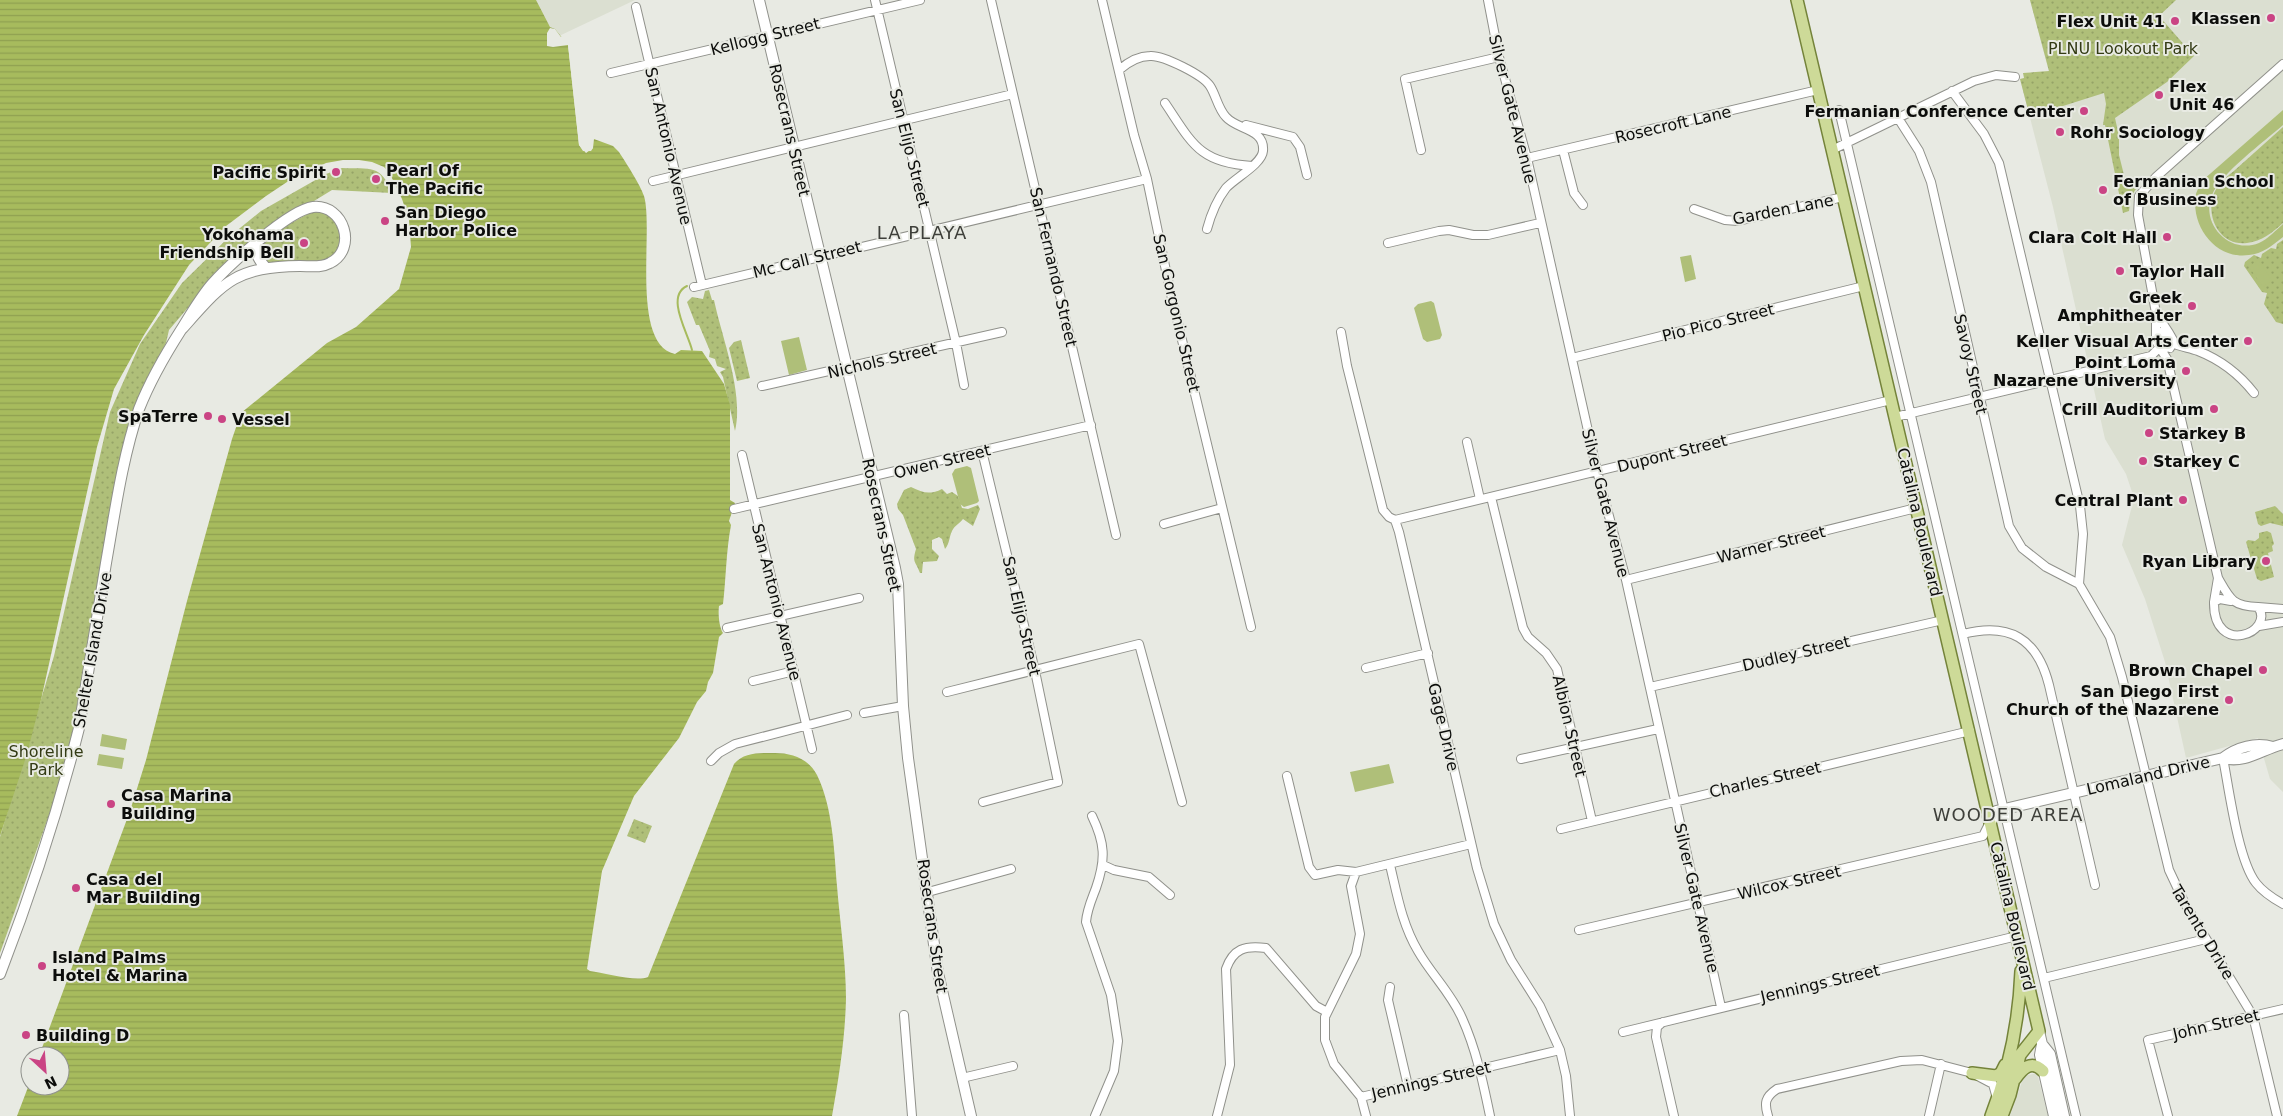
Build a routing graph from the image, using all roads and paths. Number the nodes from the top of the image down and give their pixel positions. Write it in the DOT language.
graph roads {
  1 [pos="759,0"];
  2 [pos="874,0"];
  3 [pos="920,0"];
  4 [pos="991,0"];
  5 [pos="1102,0"];
  6 [pos="1488,0"];
  7 [pos="1797,0"];
  8 [pos="636,7"];
  9 [pos="877,10"];
  10 [pos="768,36"];
  11 [pos="1499,57"];
  12 [pos="650,64"];
  13 [pos="2283,64"];
  14 [pos="1119,70"];
  15 [pos="611,73"];
  16 [pos="2015,77"];
  17 [pos="1818,90"];
  18 [pos="1952,91"];
  19 [pos="1013,94"];
  20 [pos="1165,103"];
  21 [pos="1839,110"];
  22 [pos="1898,118"];
  23 [pos="903,120"];
  24 [pos="1236,124"];
  25 [pos="1847,143"];
  26 [pos="794,147"];
  27 [pos="1422,150"];
  28 [pos="1562,150"];
  29 [pos="1832,150"];
  30 [pos="1527,158"];
  31 [pos="1252,166"];
  32 [pos="675,174"];
  33 [pos="1306,175"];
  34 [pos="1147,179"];
  35 [pos="652,181"];
  36 [pos="1843,197"];
  37 [pos="1039,205"];
  38 [pos="1583,205"];
  39 [pos="1694,209"];
  40 [pos="1540,223"];
  41 [pos="1207,229"];
  42 [pos="930,230"];
  43 [pos="258,241"];
  44 [pos="1388,243"];
  45 [pos="820,256"];
  46 [pos="266,268"];
  47 [pos="698,286"];
  48 [pos="1864,286"];
  49 [pos="2156,313"];
  50 [pos="182,328"];
  51 [pos="1002,332"];
  52 [pos="1341,332"];
  53 [pos="2169,333"];
  54 [pos="2156,338"];
  55 [pos="956,343"];
  56 [pos="2172,344"];
  57 [pos="2160,348"];
  58 [pos="1572,358"];
  59 [pos="2168,359"];
  60 [pos="847,368"];
  61 [pos="2050,380"];
  62 [pos="964,384"];
  63 [pos="762,386"];
  64 [pos="2254,393"];
  65 [pos="1979,398"];
  66 [pos="1891,400"];
  67 [pos="1911,414"];
  68 [pos="1895,418"];
  69 [pos="1091,425"];
  70 [pos="1467,442"];
  71 [pos="982,451"];
  72 [pos="742,456"];
  73 [pos="1597,471"];
  74 [pos="873,478"];
  75 [pos="1491,497"];
  76 [pos="1480,499"];
  77 [pos="754,505"];
  78 [pos="1222,508"];
  79 [pos="1916,508"];
  80 [pos="734,509"];
  81 [pos="1395,520"];
  82 [pos="1164,524"];
  83 [pos="1116,535"];
  84 [pos="2218,578"];
  85 [pos="1626,580"];
  86 [pos="2079,584"];
  87 [pos="858,598"];
  88 [pos="2231,600"];
  89 [pos="2214,602"];
  90 [pos="2258,607"];
  91 [pos="2283,609"];
  92 [pos="781,616"];
  93 [pos="1943,620"];
  94 [pos="2283,622"];
  95 [pos="2258,626"];
  96 [pos="1251,627"];
  97 [pos="727,628"];
  98 [pos="1963,634"];
  99 [pos="1428,653"];
  100 [pos="1366,668"];
  101 [pos="794,671"];
  102 [pos="1035,671"];
  103 [pos="753,681"];
  104 [pos="1650,687"];
  105 [pos="947,692"];
  106 [pos="903,706"];
  107 [pos="864,713"];
  108 [pos="848,715"];
  109 [pos="806,725"];
  110 [pos="1658,729"];
  111 [pos="1970,731"];
  112 [pos="2278,745"];
  113 [pos="1576,747"];
  114 [pos="812,749"];
  115 [pos="2224,758"];
  116 [pos="1521,759"];
  117 [pos="711,761"];
  118 [pos="1287,776"];
  119 [pos="2146,776"];
  120 [pos="2074,792"];
  121 [pos="1675,801"];
  122 [pos="983,802"];
  123 [pos="1182,802"];
  124 [pos="2004,809"];
  125 [pos="1092,816"];
  126 [pos="1592,821"];
  127 [pos="1991,822"];
  128 [pos="1561,829"];
  129 [pos="1471,844"];
  130 [pos="1103,865"];
  131 [pos="1390,865"];
  132 [pos="1011,869"];
  133 [pos="1356,872"];
  134 [pos="2095,885"];
  135 [pos="928,892"];
  136 [pos="1170,895"];
  137 [pos="1698,903"];
  138 [pos="2283,904"];
  139 [pos="1579,930"];
  140 [pos="2017,936"];
  141 [pos="2206,939"];
  142 [pos="2022,956"];
  143 [pos="0,974"];
  144 [pos="2044,978"];
  145 [pos="1390,987"];
  146 [pos="1722,1007"];
  147 [pos="2283,1009"];
  148 [pos="1327,1012"];
  149 [pos="904,1014"];
  150 [pos="2253,1016"];
  151 [pos="1663,1022"];
  152 [pos="2039,1031"];
  153 [pos="1623,1032"];
  154 [pos="2042,1044"];
  155 [pos="1560,1050"];
  156 [pos="2009,1057"];
  157 [pos="1941,1064"];
  158 [pos="1014,1066"];
  159 [pos="1481,1069"];
  160 [pos="2043,1071"];
  161 [pos="1972,1073"];
  162 [pos="962,1078"];
  163 [pos="2014,1080"];
  164 [pos="1408,1086"];
  165 [pos="1361,1097"];
  166 [pos="1995,1104"];
  167 [pos="912,1116"];
  168 [pos="971,1116"];
  169 [pos="1095,1116"];
  170 [pos="1217,1116"];
  171 [pos="1366,1116"];
  172 [pos="1490,1116"];
  173 [pos="1570,1116"];
  174 [pos="1674,1116"];
  175 [pos="1768,1116"];
  176 [pos="1929,1116"];
  177 [pos="1990,1116"];
  178 [pos="2002,1116"];
  179 [pos="2054,1116"];
  180 [pos="2064,1116"];
  181 [pos="2076,1116"];
  182 [pos="2168,1116"];
  183 [pos="2278,1116"];
  1 -- 10 [label="street, Rosecrans Street"];
  2 -- 9 [label="street, San Elijo Street"];
  3 -- 9 [label="street, Kellogg Street"];
  4 -- 19 [label="street, San Fernando Street"];
  5 -- 14 [label="street, San Gorgonio Street"];
  6 -- 11 [label="street, Silver Gate Avenue"];
  7 -- 17 [label="main road, Catalina Boulevard"];
  8 -- 12 [label="street, San Antonio Avenue"];
  9 -- 10 [label="street, Kellogg Street"];
  9 -- 23 [label="street, San Elijo Street"];
  10 -- 12 [label="street, Kellogg Street"];
  10 -- 26 [label="street, Rosecrans Street"];
  11 -- 27 [label="street"];
  11 -- 30 [label="street, Silver Gate Avenue"];
  12 -- 15 [label="street, Kellogg Street"];
  12 -- 32 [label="street, San Antonio Avenue"];
  13 -- 49 [label="street"];
  14 -- 24 [label="street"];
  14 -- 34 [label="street, San Gorgonio Street"];
  16 -- 18 [label="street"];
  17 -- 28 [label="street, Rosecroft Lane"];
  17 -- 29 [label="main road, Catalina Boulevard"];
  18 -- 22 [label="street"];
  18 -- 61 [label="street"];
  19 -- 23 [label="street"];
  19 -- 37 [label="street, San Fernando Street"];
  20 -- 31 [label="street"];
  21 -- 25 [label="street, Catalina Boulevard"];
  22 -- 25 [label="street"];
  22 -- 65 [label="street, Savoy Street"];
  23 -- 26 [label="street"];
  23 -- 42 [label="street, San Elijo Street"];
  24 -- 31 [label="street"];
  24 -- 33 [label="street"];
  25 -- 29 [label="street"];
  25 -- 67 [label="street, Catalina Boulevard"];
  26 -- 32 [label="street"];
  26 -- 45 [label="street, Rosecrans Street"];
  28 -- 30 [label="street, Rosecroft Lane"];
  28 -- 38 [label="street"];
  29 -- 36 [label="main road, Catalina Boulevard"];
  30 -- 40 [label="street, Silver Gate Avenue"];
  31 -- 41 [label="street"];
  32 -- 35 [label="street"];
  32 -- 47 [label="street, San Antonio Avenue"];
  34 -- 37 [label="street, Mc Call Street"];
  34 -- 78 [label="street, San Gorgonio Street"];
  36 -- 39 [label="street, Garden Lane"];
  36 -- 48 [label="main road, Catalina Boulevard"];
  37 -- 42 [label="street, Mc Call Street"];
  37 -- 69 [label="street, San Fernando Street"];
  40 -- 44 [label="street"];
  40 -- 58 [label="street, Silver Gate Avenue"];
  42 -- 45 [label="street, Mc Call Street"];
  42 -- 55 [label="street, San Elijo Street"];
  43 -- 46 [label="street"];
  43 -- 46 [label="street, Shelter Island Drive"];
  43 -- 50 [label="street, Shelter Island Drive"];
  45 -- 47 [label="street, Mc Call Street"];
  45 -- 60 [label="street, Rosecrans Street"];
  46 -- 50 [label="street, Shelter Island Drive"];
  48 -- 58 [label="street, Pio Pico Street"];
  48 -- 66 [label="main road, Catalina Boulevard"];
  49 -- 53 [label="street"];
  49 -- 54 [label="street"];
  50 -- 143 [label="street, Shelter Island Drive"];
  51 -- 55 [label="street, Nichols Street"];
  52 -- 81 [label="street, Gage Drive"];
  53 -- 54 [label="street"];
  53 -- 56 [label="street"];
  54 -- 57 [label="street"];
  55 -- 60 [label="street, Nichols Street"];
  55 -- 62 [label="street, San Elijo Street"];
  56 -- 57 [label="street"];
  56 -- 59 [label="street"];
  56 -- 64 [label="street"];
  57 -- 59 [label="street"];
  57 -- 61 [label="street"];
  58 -- 73 [label="street, Silver Gate Avenue"];
  59 -- 84 [label="street"];
  60 -- 63 [label="street, Nichols Street"];
  60 -- 74 [label="street, Rosecrans Street"];
  61 -- 65 [label="street"];
  61 -- 86 [label="street"];
  65 -- 67 [label="street"];
  65 -- 86 [label="street, Savoy Street"];
  66 -- 68 [label="main road, Catalina Boulevard"];
  66 -- 73 [label="street, Dupont Street"];
  67 -- 68 [label="street"];
  67 -- 98 [label="street, Catalina Boulevard"];
  68 -- 79 [label="main road, Catalina Boulevard"];
  69 -- 71 [label="street, Owen Street"];
  69 -- 83 [label="street, San Fernando Street"];
  70 -- 76 [label="street"];
  71 -- 74 [label="street, Owen Street"];
  71 -- 102 [label="street, San Elijo Street"];
  72 -- 77 [label="street, San Antonio Avenue"];
  73 -- 75 [label="street, Dupont Street"];
  73 -- 85 [label="street, Silver Gate Avenue"];
  74 -- 77 [label="street, Owen Street"];
  74 -- 106 [label="street, Rosecrans Street"];
  75 -- 76 [label="street, Dupont Street"];
  75 -- 113 [label="street, Albion Street"];
  76 -- 81 [label="street, Dupont Street"];
  77 -- 80 [label="street, Owen Street"];
  77 -- 92 [label="street, San Antonio Avenue"];
  78 -- 82 [label="street"];
  78 -- 96 [label="street, San Gorgonio Street"];
  79 -- 85 [label="street, Warner Street"];
  79 -- 93 [label="main road, Catalina Boulevard"];
  81 -- 99 [label="street, Gage Drive"];
  84 -- 88 [label="street"];
  84 -- 89 [label="street"];
  85 -- 104 [label="street, Silver Gate Avenue"];
  86 -- 119 [label="street, Tarento Drive"];
  87 -- 92 [label="street"];
  88 -- 89 [label="street"];
  88 -- 90 [label="street"];
  89 -- 95 [label="street"];
  90 -- 91 [label="street"];
  90 -- 95 [label="street"];
  92 -- 97 [label="street"];
  92 -- 101 [label="street, San Antonio Avenue"];
  93 -- 104 [label="street, Dudley Street"];
  93 -- 111 [label="main road, Catalina Boulevard"];
  94 -- 95 [label="street"];
  98 -- 120 [label="street"];
  98 -- 124 [label="street, Catalina Boulevard"];
  99 -- 100 [label="street"];
  99 -- 129 [label="street, Gage Drive"];
  101 -- 103 [label="street"];
  101 -- 109 [label="street, San Antonio Avenue"];
  102 -- 105 [label="street"];
  102 -- 122 [label="street, San Elijo Street"];
  102 -- 123 [label="street"];
  104 -- 110 [label="street, Silver Gate Avenue"];
  106 -- 107 [label="street"];
  106 -- 135 [label="street, Rosecrans Street"];
  108 -- 109 [label="street"];
  109 -- 114 [label="street, San Antonio Avenue"];
  109 -- 117 [label="street"];
  110 -- 113 [label="street"];
  110 -- 121 [label="street, Silver Gate Avenue"];
  111 -- 121 [label="street, Charles Street"];
  111 -- 127 [label="main road, Catalina Boulevard"];
  112 -- 115 [label="street, Lomaland Drive"];
  113 -- 116 [label="street"];
  113 -- 126 [label="street, Albion Street"];
  115 -- 119 [label="street, Lomaland Drive"];
  115 -- 138 [label="street"];
  118 -- 133 [label="street"];
  119 -- 120 [label="street, Lomaland Drive"];
  119 -- 141 [label="street, Tarento Drive"];
  120 -- 124 [label="street, Lomaland Drive"];
  120 -- 134 [label="street"];
  121 -- 126 [label="street, Charles Street"];
  121 -- 137 [label="street, Silver Gate Avenue"];
  124 -- 127 [label="street"];
  124 -- 144 [label="street, Catalina Boulevard"];
  125 -- 130 [label="street"];
  126 -- 128 [label="street, Charles Street"];
  127 -- 137 [label="street, Wilcox Street"];
  127 -- 140 [label="main road, Catalina Boulevard"];
  129 -- 131 [label="street"];
  129 -- 155 [label="street, Gage Drive"];
  130 -- 136 [label="street"];
  130 -- 169 [label="street"];
  131 -- 133 [label="street"];
  131 -- 159 [label="street"];
  132 -- 135 [label="street"];
  133 -- 148 [label="street"];
  135 -- 162 [label="street, Rosecrans Street"];
  137 -- 139 [label="street, Wilcox Street"];
  137 -- 146 [label="street, Silver Gate Avenue"];
  140 -- 142 [label="main road, Catalina Boulevard"];
  140 -- 146 [label="street, Jennings Street"];
  141 -- 144 [label="street"];
  141 -- 150 [label="street, Tarento Drive"];
  142 -- 152 [label="main road, Catalina Boulevard"];
  142 -- 156 [label="main road"];
  144 -- 181 [label="street, Catalina Boulevard"];
  145 -- 164 [label="street"];
  146 -- 151 [label="street, Jennings Street"];
  147 -- 150 [label="street, John Street"];
  148 -- 165 [label="street"];
  148 -- 170 [label="street"];
  149 -- 167 [label="street"];
  150 -- 182 [label="street, John Street"];
  150 -- 183 [label="street, Tarento Drive"];
  151 -- 153 [label="street, Jennings Street"];
  151 -- 174 [label="street"];
  152 -- 154 [label="street, Catalina Boulevard"];
  152 -- 163 [label="main road"];
  154 -- 160 [label="street, Catalina Boulevard"];
  154 -- 180 [label="street, Catalina Boulevard"];
  155 -- 159 [label="street, Jennings Street"];
  155 -- 173 [label="street, Gage Drive"];
  156 -- 161 [label="main road"];
  156 -- 166 [label="main road"];
  157 -- 161 [label="street"];
  157 -- 175 [label="street"];
  157 -- 176 [label="street"];
  158 -- 162 [label="street"];
  159 -- 164 [label="street, Jennings Street"];
  159 -- 172 [label="street"];
  160 -- 163 [label="main road"];
  160 -- 179 [label="street, Catalina Boulevard"];
  161 -- 166 [label="street"];
  162 -- 168 [label="street, Rosecrans Street"];
  163 -- 178 [label="main road"];
  164 -- 165 [label="street, Jennings Street"];
  165 -- 171 [label="street"];
  166 -- 177 [label="main road"];
}
